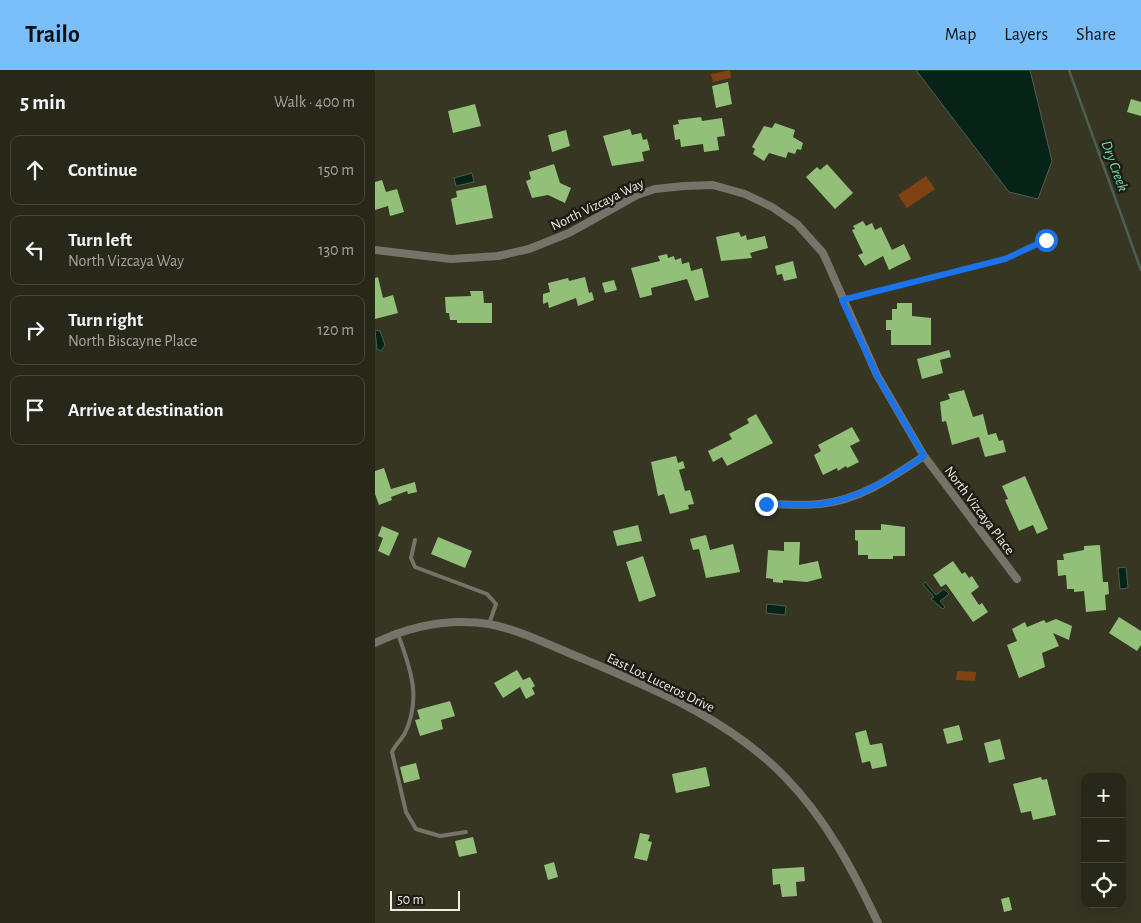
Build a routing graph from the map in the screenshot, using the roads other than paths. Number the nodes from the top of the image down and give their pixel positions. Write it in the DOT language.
graph roads {
  1 [pos="1046,240"];
  2 [pos="375,250"];
  3 [pos="842,300"];
  4 [pos="924,456"];
  5 [pos="766,504"];
  6 [pos="415,540"];
  7 [pos="1017,580"];
  8 [pos="489,624"];
  9 [pos="398,632"];
  10 [pos="375,643"];
  11 [pos="466,832"];
  12 [pos="878,923"];
  1 -- 3 [label="lane"];
  2 -- 3 [label="street, North Vizcaya Way"];
  3 -- 4 [label="street, North Vizcaya Way"];
  4 -- 5 [label="street"];
  4 -- 7 [label="street, North Vizcaya Place"];
  6 -- 8 [label="lane"];
  8 -- 9 [label="street, East Los Luceros Drive"];
  8 -- 12 [label="street, East Los Luceros Drive"];
  9 -- 10 [label="street, East Los Luceros Drive"];
  9 -- 11 [label="lane"];
}
